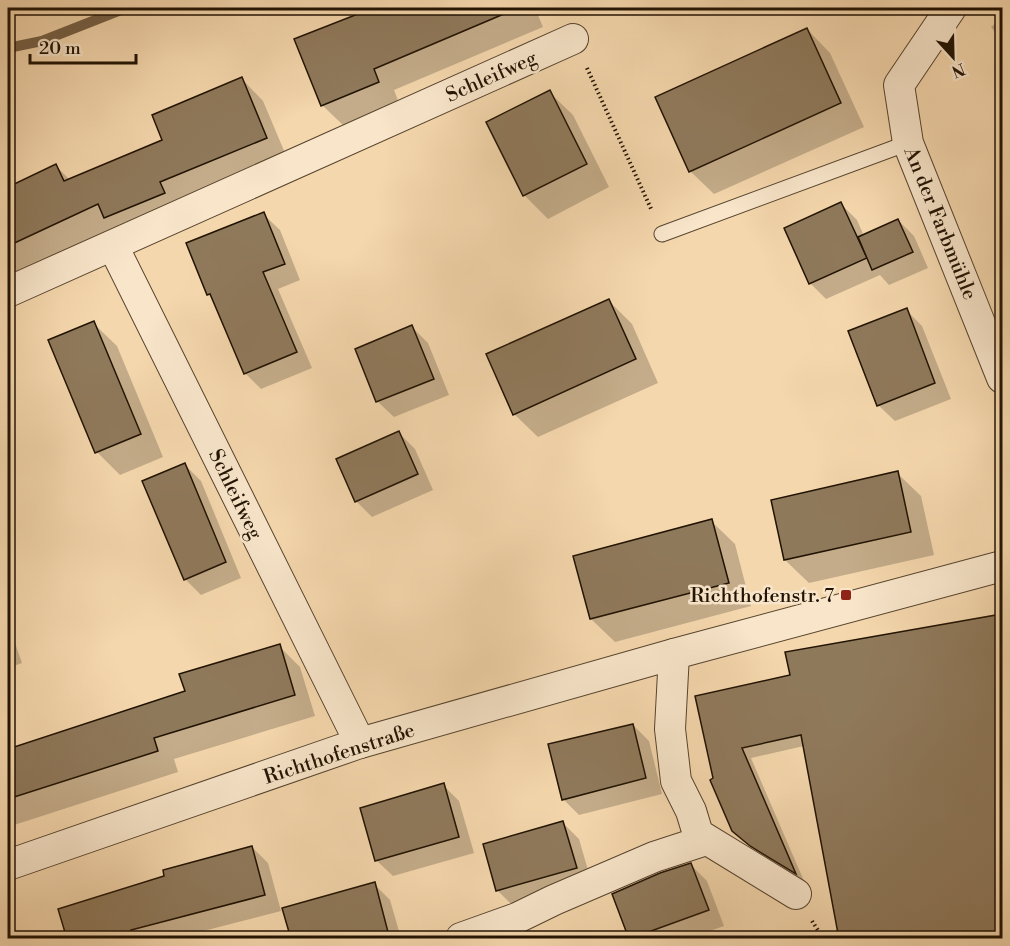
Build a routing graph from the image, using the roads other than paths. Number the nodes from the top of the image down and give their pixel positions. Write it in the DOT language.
graph roads {
  1 [pos="951,8"];
  2 [pos="573,39"];
  3 [pos="908,142"];
  4 [pos="662,234"];
  5 [pos="113,246"];
  6 [pos="8,292"];
  7 [pos="1002,378"];
  8 [pos="1002,566"];
  9 [pos="674,654"];
  10 [pos="360,743"];
  11 [pos="706,840"];
  12 [pos="8,865"];
  13 [pos="796,894"];
  14 [pos="461,939"];
  1 -- 3 [label="street, An der Farbmühle"];
  2 -- 5 [label="street, Schleifweg"];
  3 -- 4 [label="lane"];
  3 -- 7 [label="street, An der Farbmühle"];
  5 -- 6 [label="street, Schleifweg"];
  5 -- 10 [label="street, Schleifweg"];
  8 -- 9 [label="street, Richthofenstraße"];
  9 -- 10 [label="street, Richthofenstraße"];
  9 -- 11 [label="street"];
  10 -- 12 [label="street, Richthofenstraße"];
  11 -- 13 [label="street"];
  11 -- 14 [label="street"];
}
